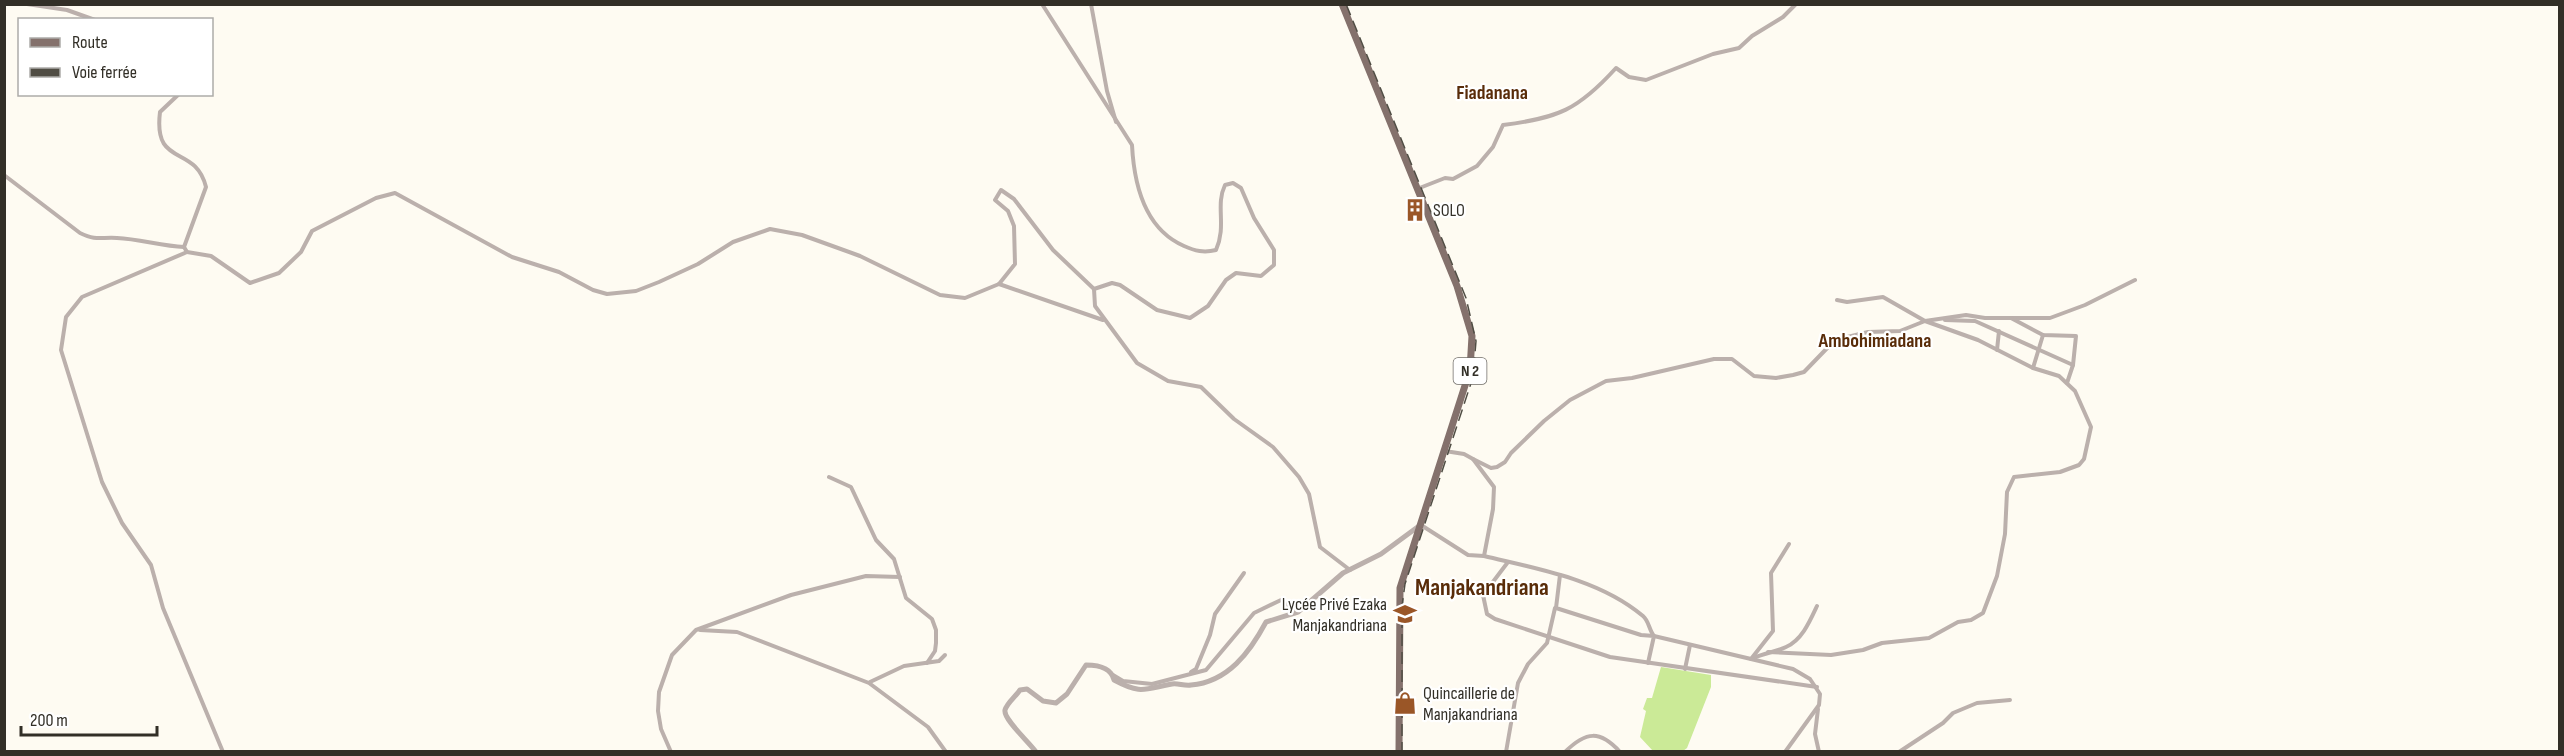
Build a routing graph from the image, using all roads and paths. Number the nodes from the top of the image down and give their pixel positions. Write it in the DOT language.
graph roads {
  1 [pos="27,4"];
  2 [pos="1042,4"];
  3 [pos="1091,4"];
  4 [pos="1342,4"];
  5 [pos="1796,4"];
  6 [pos="89,18"];
  7 [pos="177,96"];
  8 [pos="1117,125"];
  9 [pos="4,175"];
  10 [pos="1417,189"];
  11 [pos="184,247"];
  12 [pos="187,252"];
  13 [pos="2135,280"];
  14 [pos="999,284"];
  15 [pos="1094,289"];
  16 [pos="1837,300"];
  17 [pos="2010,317"];
  18 [pos="1103,320"];
  19 [pos="1944,320"];
  20 [pos="1925,321"];
  21 [pos="1999,331"];
  22 [pos="2043,335"];
  23 [pos="1997,350"];
  24 [pos="2039,351"];
  25 [pos="2073,365"];
  26 [pos="2033,368"];
  27 [pos="2067,383"];
  28 [pos="1444,450"];
  29 [pos="1473,459"];
  30 [pos="829,477"];
  31 [pos="1420,525"];
  32 [pos="1789,544"];
  33 [pos="1484,556"];
  34 [pos="1508,562"];
  35 [pos="1350,570"];
  36 [pos="1244,573"];
  37 [pos="1560,575"];
  38 [pos="900,578"];
  39 [pos="1817,606"];
  40 [pos="1556,608"];
  41 [pos="1298,612"];
  42 [pos="696,630"];
  43 [pos="1654,636"];
  44 [pos="1549,637"];
  45 [pos="1690,645"];
  46 [pos="1768,651"];
  47 [pos="945,655"];
  48 [pos="1751,659"];
  49 [pos="927,663"];
  50 [pos="1648,663"];
  51 [pos="1685,669"];
  52 [pos="1113,675"];
  53 [pos="1185,675"];
  54 [pos="869,683"];
  55 [pos="1818,687"];
  56 [pos="2010,700"];
  57 [pos="1819,705"];
  58 [pos="223,751"];
  59 [pos="671,752"];
  60 [pos="946,752"];
  61 [pos="1036,752"];
  62 [pos="1399,752"];
  63 [pos="1506,752"];
  64 [pos="1565,752"];
  65 [pos="1620,752"];
  66 [pos="1785,752"];
  67 [pos="1819,752"];
  68 [pos="1899,752"];
  1 -- 6 [label="street"];
  2 -- 8 [label="street"];
  3 -- 8 [label="street"];
  4 -- 10 [label="main road, N 2"];
  5 -- 10 [label="street"];
  7 -- 11 [label="street"];
  8 -- 15 [label="street"];
  9 -- 11 [label="street"];
  10 -- 28 [label="main road, N 2"];
  11 -- 12 [label="street"];
  12 -- 14 [label="street"];
  12 -- 58 [label="street"];
  13 -- 17 [label="street"];
  14 -- 15 [label="street"];
  14 -- 18 [label="street"];
  15 -- 18 [label="street"];
  16 -- 20 [label="street"];
  17 -- 19 [label="street"];
  17 -- 22 [label="street"];
  18 -- 35 [label="street"];
  19 -- 20 [label="street"];
  19 -- 21 [label="street"];
  20 -- 23 [label="street"];
  20 -- 29 [label="street"];
  21 -- 23 [label="street"];
  21 -- 24 [label="street"];
  22 -- 24 [label="street"];
  22 -- 25 [label="street"];
  23 -- 26 [label="street"];
  24 -- 25 [label="street"];
  24 -- 26 [label="street"];
  25 -- 27 [label="street"];
  26 -- 27 [label="street"];
  27 -- 46 [label="street"];
  28 -- 29 [label="street"];
  28 -- 31 [label="main road, N 2"];
  29 -- 33 [label="street"];
  30 -- 38 [label="street"];
  31 -- 33 [label="street"];
  31 -- 35 [label="street"];
  31 -- 62 [label="main road, N 2"];
  32 -- 48 [label="street"];
  33 -- 34 [label="street"];
  34 -- 37 [label="street"];
  34 -- 44 [label="street"];
  35 -- 41 [label="street"];
  36 -- 53 [label="street"];
  37 -- 40 [label="street"];
  37 -- 43 [label="street"];
  38 -- 42 [label="street"];
  38 -- 49 [label="street"];
  39 -- 46 [label="street"];
  40 -- 43 [label="street"];
  40 -- 44 [label="street"];
  41 -- 52 [label="street"];
  41 -- 53 [label="street"];
  42 -- 54 [label="street"];
  42 -- 59 [label="street"];
  43 -- 45 [label="street"];
  43 -- 50 [label="street"];
  44 -- 50 [label="street"];
  44 -- 63 [label="street"];
  45 -- 48 [label="street"];
  45 -- 51 [label="street"];
  46 -- 48 [label="street"];
  47 -- 49 [label="street"];
  48 -- 55 [label="street"];
  49 -- 54 [label="street"];
  50 -- 51 [label="street"];
  51 -- 55 [label="street"];
  52 -- 53 [label="street"];
  52 -- 61 [label="street"];
  54 -- 60 [label="street"];
  55 -- 57 [label="street"];
  56 -- 68 [label="street"];
  57 -- 66 [label="street"];
  57 -- 67 [label="street"];
  64 -- 65 [label="street"];
}
